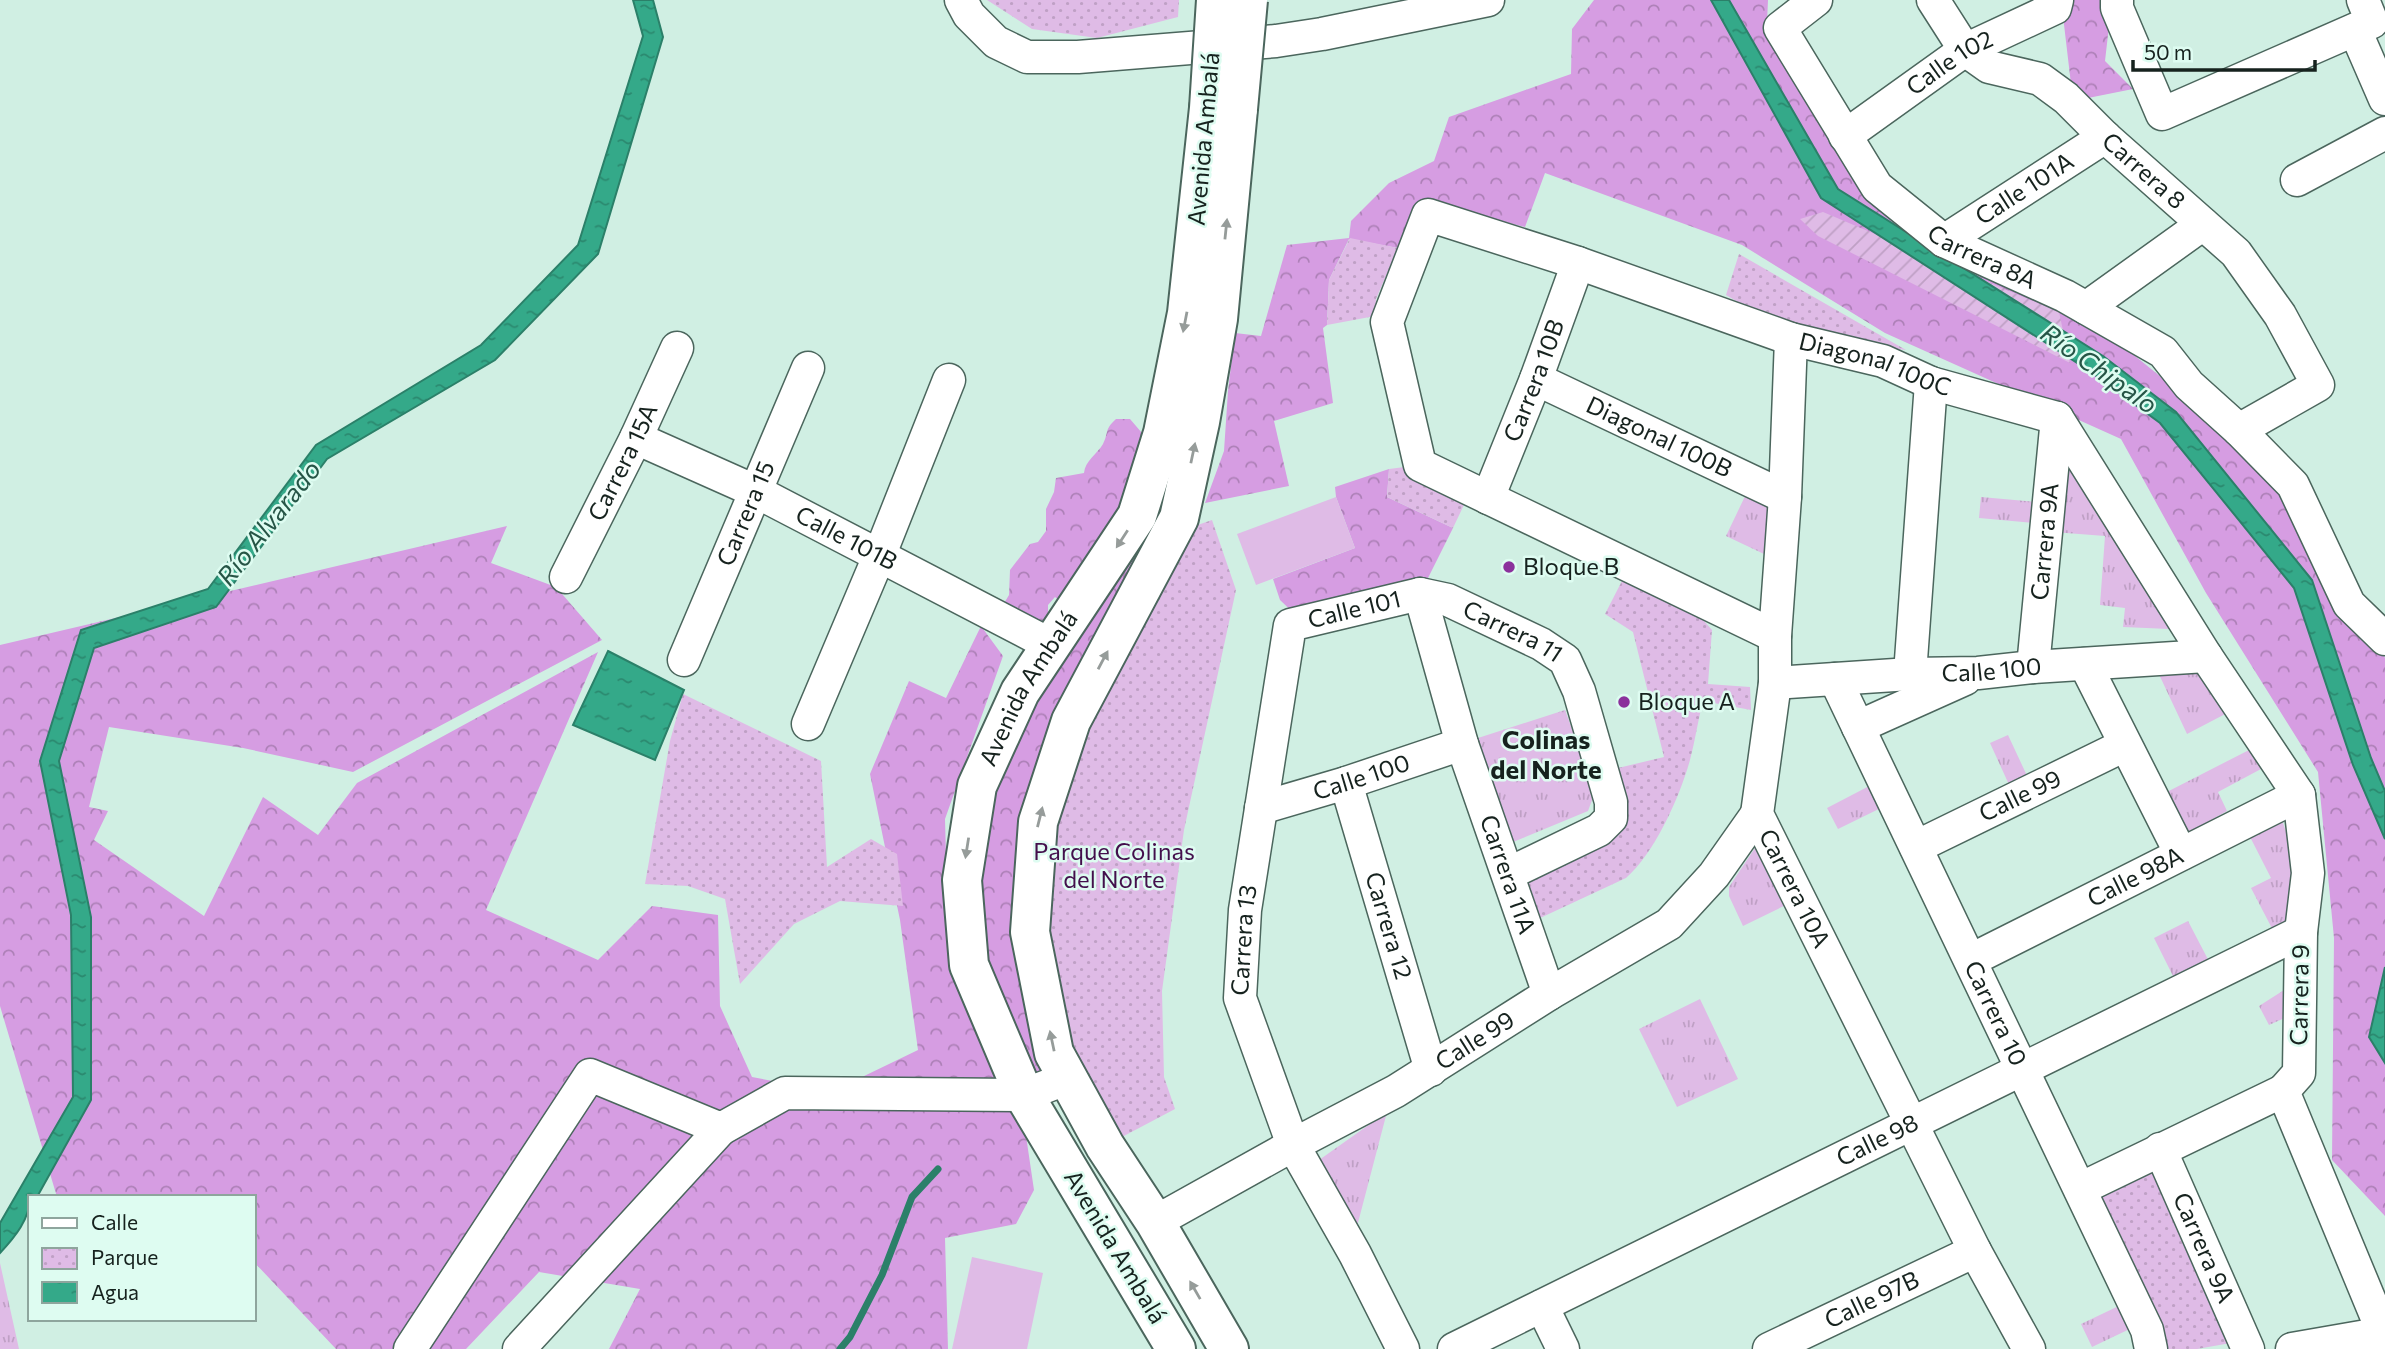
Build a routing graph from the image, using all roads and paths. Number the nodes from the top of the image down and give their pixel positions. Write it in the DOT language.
graph roads {
  1 [pos="961,0"];
  2 [pos="1216,0"];
  3 [pos="1248,0"];
  4 [pos="1816,0"];
  5 [pos="1933,0"];
  6 [pos="2057,0"];
  7 [pos="1475,1"];
  8 [pos="2122,3"];
  9 [pos="2363,17"];
  10 [pos="1965,50"];
  11 [pos="2385,99"];
  12 [pos="1223,108"];
  13 [pos="2385,133"];
  14 [pos="1845,136"];
  15 [pos="2105,137"];
  16 [pos="2297,180"];
  17 [pos="2203,224"];
  18 [pos="1944,241"];
  19 [pos="1578,262"];
  20 [pos="2086,308"];
  21 [pos="1791,339"];
  22 [pos="677,348"];
  23 [pos="808,368"];
  24 [pos="1536,379"];
  25 [pos="949,380"];
  26 [pos="1931,383"];
  27 [pos="2057,418"];
  28 [pos="2239,430"];
  29 [pos="636,438"];
  30 [pos="755,491"];
  31 [pos="1784,497"];
  32 [pos="1488,498"];
  33 [pos="880,554"];
  34 [pos="566,577"];
  35 [pos="1420,594"];
  36 [pos="1290,625"];
  37 [pos="1774,636"];
  38 [pos="2385,639"];
  39 [pos="1051,645"];
  40 [pos="2206,656"];
  41 [pos="684,660"];
  42 [pos="2085,664"];
  43 [pos="2033,667"];
  44 [pos="1978,673"];
  45 [pos="1910,674"];
  46 [pos="1835,679"];
  47 [pos="1775,683"];
  48 [pos="808,724"];
  49 [pos="1858,727"];
  50 [pos="1462,744"];
  51 [pos="2125,746"];
  52 [pos="1346,783"];
  53 [pos="2299,794"];
  54 [pos="1261,808"];
  55 [pos="1757,814"];
  56 [pos="1916,847"];
  57 [pos="2181,854"];
  58 [pos="1508,874"];
  59 [pos="2301,932"];
  60 [pos="1971,960"];
  61 [pos="1549,994"];
  62 [pos="1431,1070"];
  63 [pos="2022,1070"];
  64 [pos="1068,1078"];
  65 [pos="2283,1091"];
  66 [pos="1024,1095"];
  67 [pos="1912,1122"];
  68 [pos="721,1129"];
  69 [pos="1293,1145"];
  70 [pos="2161,1149"];
  71 [pos="2080,1189"];
  72 [pos="1155,1222"];
  73 [pos="1975,1251"];
  74 [pos="1542,1306"];
  75 [pos="2385,1335"];
  76 [pos="410,1349"];
  77 [pos="519,1349"];
  78 [pos="1176,1349"];
  79 [pos="1229,1349"];
  80 [pos="1403,1349"];
  81 [pos="1454,1349"];
  82 [pos="1563,1349"];
  83 [pos="1769,1349"];
  84 [pos="2029,1349"];
  85 [pos="2151,1349"];
  86 [pos="2248,1349"];
  87 [pos="2292,1349"];
  1 -- 7 [label="street"];
  2 -- 12 [label="main road, Avenida Ambalá, bridge"];
  3 -- 12 [label="main road, Avenida Ambalá, bridge"];
  4 -- 14 [label="street, Carrera 8A"];
  5 -- 10 [label="street, Carrera 8"];
  6 -- 10 [label="street, Calle 102"];
  8 -- 9 [label="street"];
  9 -- 11 [label="street"];
  10 -- 14 [label="street, Calle 102"];
  10 -- 15 [label="street, Carrera 8"];
  12 -- 39 [label="main road, Avenida Ambalá, one-way"];
  64 -- 12 [label="main road, Avenida Ambalá, one-way"];
  13 -- 16 [label="street"];
  14 -- 18 [label="street, Carrera 8A"];
  15 -- 17 [label="street, Carrera 8"];
  15 -- 18 [label="street, Calle 101A"];
  17 -- 20 [label="street"];
  17 -- 28 [label="street, Carrera 8"];
  18 -- 20 [label="street, Carrera 8A"];
  19 -- 21 [label="street, Diagonal 100C"];
  19 -- 24 [label="street, Carrera 10B"];
  19 -- 32 [label="street, Diagonal 100C"];
  20 -- 28 [label="street, Carrera 8A"];
  21 -- 26 [label="street, Diagonal 100C"];
  21 -- 31 [label="street, Carrera 10A"];
  22 -- 29 [label="street, Carrera 15A"];
  23 -- 30 [label="street, Carrera 15"];
  24 -- 31 [label="street, Diagonal 100B"];
  24 -- 32 [label="street, Carrera 10B"];
  25 -- 33 [label="street"];
  26 -- 27 [label="street, Diagonal 100C"];
  26 -- 45 [label="street"];
  27 -- 40 [label="street"];
  27 -- 43 [label="street, Carrera 9A"];
  28 -- 38 [label="street, Carrera 8A"];
  29 -- 30 [label="street, Calle 101B"];
  29 -- 34 [label="street, Carrera 15A"];
  30 -- 33 [label="street, Calle 101B"];
  30 -- 41 [label="street, Carrera 15"];
  31 -- 37 [label="street, Carrera 10A"];
  32 -- 37 [label="street"];
  33 -- 39 [label="street, Calle 101B"];
  33 -- 48 [label="street"];
  35 -- 36 [label="street, Calle 101"];
  35 -- 50 [label="street, Carrera 11A"];
  35 -- 58 [label="street, Carrera 11"];
  36 -- 54 [label="street, Carrera 13"];
  37 -- 47 [label="street, Carrera 10A"];
  39 -- 66 [label="main road, Avenida Ambalá, one-way"];
  40 -- 42 [label="street, Calle 100"];
  40 -- 53 [label="street, Carrera 9"];
  42 -- 43 [label="street, Calle 100"];
  42 -- 51 [label="street"];
  43 -- 44 [label="street, Calle 100"];
  44 -- 45 [label="street, Calle 100"];
  44 -- 49 [label="street"];
  45 -- 46 [label="street, Calle 100"];
  46 -- 47 [label="street, Calle 100"];
  46 -- 49 [label="street, Carrera 10"];
  47 -- 55 [label="street, Carrera 10A"];
  49 -- 56 [label="street, Carrera 10"];
  50 -- 52 [label="street, Calle 100"];
  50 -- 58 [label="street, Carrera 11A"];
  51 -- 56 [label="street, Calle 99"];
  51 -- 57 [label="street"];
  52 -- 54 [label="street, Calle 100"];
  52 -- 62 [label="street, Carrera 12"];
  53 -- 57 [label="street, Calle 98A"];
  53 -- 59 [label="street, Carrera 9"];
  54 -- 69 [label="street, Carrera 13"];
  55 -- 61 [label="street, Calle 99"];
  55 -- 67 [label="street, Carrera 10A"];
  56 -- 60 [label="street, Carrera 10"];
  57 -- 60 [label="street, Calle 98A"];
  58 -- 61 [label="street, Carrera 11A"];
  59 -- 63 [label="street, Calle 98"];
  59 -- 65 [label="street, Carrera 9"];
  60 -- 63 [label="street, Carrera 10"];
  61 -- 62 [label="street, Calle 99"];
  62 -- 69 [label="street, Calle 99"];
  63 -- 67 [label="street, Calle 98"];
  63 -- 71 [label="street, Carrera 10"];
  64 -- 66 [label="street"];
  64 -- 72 [label="main road, Avenida Ambalá"];
  65 -- 70 [label="street"];
  65 -- 75 [label="street"];
  66 -- 68 [label="street"];
  66 -- 78 [label="main road, Avenida Ambalá"];
  67 -- 73 [label="street, Carrera 10A"];
  67 -- 74 [label="street, Calle 98"];
  68 -- 76 [label="street"];
  68 -- 77 [label="street"];
  69 -- 72 [label="street, Calle 99"];
  69 -- 80 [label="street, Carrera 13"];
  70 -- 71 [label="street"];
  70 -- 86 [label="street, Carrera 9A"];
  71 -- 85 [label="street, Carrera 10"];
  79 -- 72 [label="main road, Avenida Ambalá, one-way"];
  73 -- 83 [label="street, Calle 97B"];
  73 -- 84 [label="street, Carrera 10A"];
  74 -- 81 [label="street, Calle 98"];
  74 -- 82 [label="street"];
  75 -- 87 [label="street"];
}
